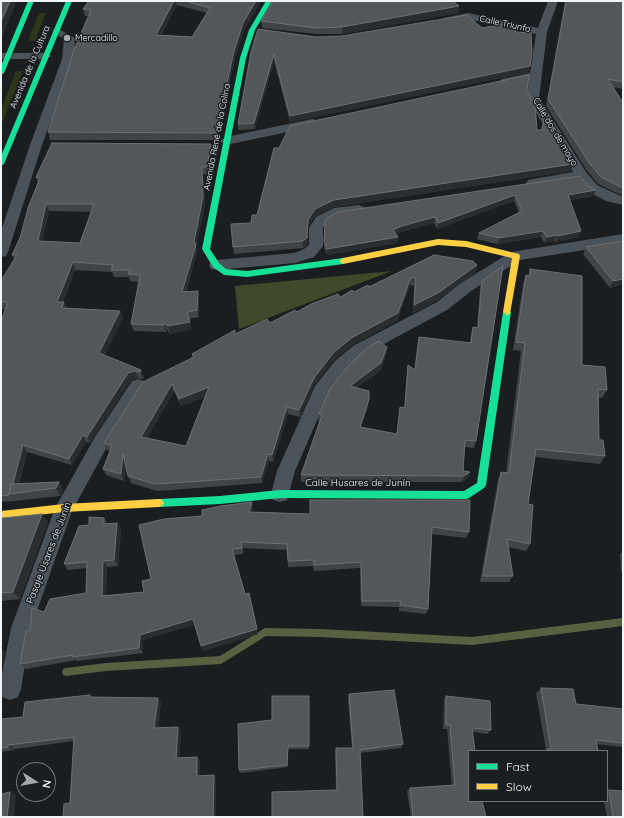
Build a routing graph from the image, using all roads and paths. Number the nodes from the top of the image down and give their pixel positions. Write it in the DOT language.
graph roads {
  1 [pos="31,1"];
  2 [pos="69,1"];
  3 [pos="552,1"];
  4 [pos="271,2"];
  5 [pos="438,22"];
  6 [pos="252,30"];
  7 [pos="57,31"];
  8 [pos="266,32"];
  9 [pos="542,32"];
  10 [pos="5,56"];
  11 [pos="46,56"];
  12 [pos="1,73"];
  13 [pos="534,75"];
  14 [pos="496,84"];
  15 [pos="326,120"];
  16 [pos="36,145"];
  17 [pos="52,145"];
  18 [pos="223,145"];
  19 [pos="1,164"];
  20 [pos="580,175"];
  21 [pos="522,185"];
  22 [pos="623,201"];
  23 [pos="372,208"];
  24 [pos="623,239"];
  25 [pos="1,252"];
  26 [pos="516,256"];
  27 [pos="216,264"];
  28 [pos="138,386"];
  29 [pos="280,494"];
  30 [pos="64,508"];
  31 [pos="1,515"];
  32 [pos="10,689"];
  1 -- 10 [label="main road"];
  2 -- 7 [label="main road, Avenida de la Cultura"];
  3 -- 9 [label="street, Calle dos de mayo"];
  4 -- 6 [label="main road, Avenida René de la Colina"];
  5 -- 9 [label="street, Calle Triunfo"];
  6 -- 8 [label="street"];
  6 -- 18 [label="main road, Avenida René de la Colina"];
  7 -- 11 [label="main road, Avenida de la Cultura"];
  7 -- 16 [label="street"];
  9 -- 13 [label="street, Calle dos de mayo"];
  10 -- 11 [label="street"];
  10 -- 12 [label="main road"];
  11 -- 19 [label="main road, Avenida de la Cultura"];
  13 -- 14 [label="street"];
  13 -- 20 [label="street, Calle dos de mayo"];
  15 -- 18 [label="street"];
  16 -- 17 [label="street"];
  16 -- 25 [label="street"];
  18 -- 27 [label="main road, Avenida René de la Colina"];
  20 -- 21 [label="street"];
  20 -- 22 [label="street, Calle dos de mayo"];
  23 -- 27 [label="street"];
  24 -- 26 [label="street"];
  26 -- 27 [label="main road, Avenida René de la Colina"];
  26 -- 29 [label="street"];
  26 -- 29 [label="main road, Calle Husares de Junín"];
  28 -- 30 [label="street, Pasaje Usares de Junín"];
  29 -- 30 [label="main road, Calle Husares de Junín"];
  30 -- 31 [label="main road, Calle Husares de Junín"];
  30 -- 32 [label="street, Pasaje Usares de Junín"];
}
